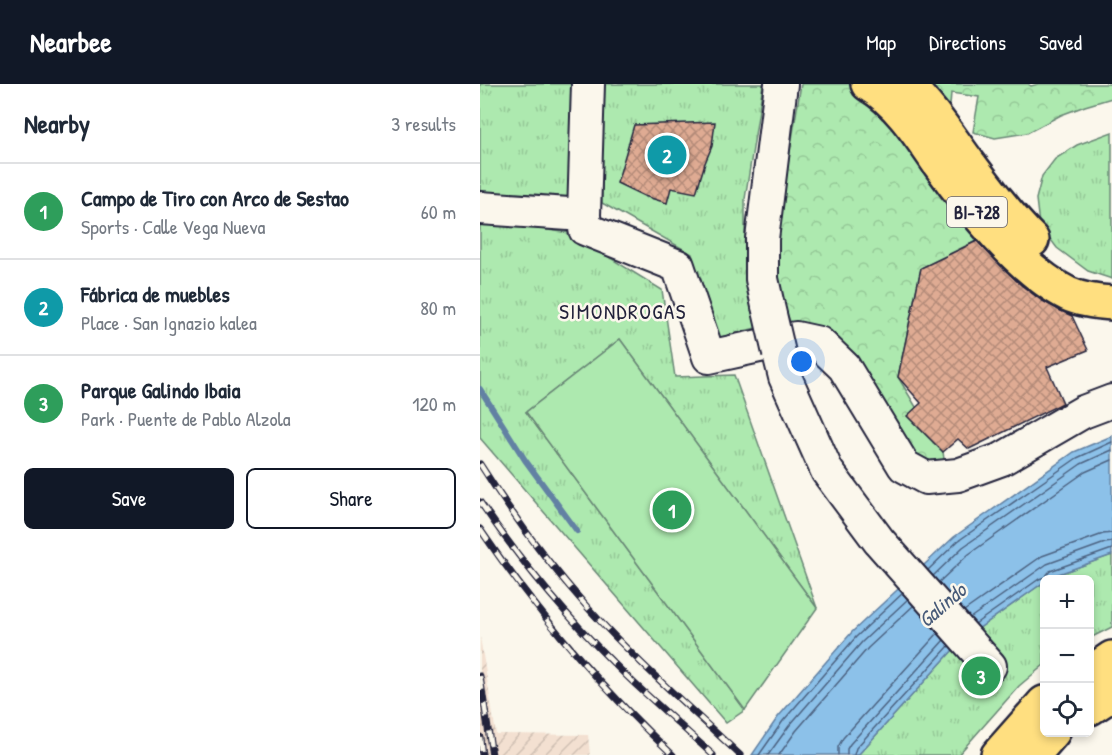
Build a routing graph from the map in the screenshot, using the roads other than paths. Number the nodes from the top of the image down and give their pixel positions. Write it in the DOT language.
graph roads {
  1 [pos="588,84"];
  2 [pos="781,84"];
  3 [pos="868,84"];
  4 [pos="905,84"];
  5 [pos="480,208"];
  6 [pos="585,222"];
  7 [pos="1112,292"];
  8 [pos="1112,303"];
  9 [pos="787,345"];
  10 [pos="1112,401"];
  11 [pos="1112,658"];
  12 [pos="984,659"];
  13 [pos="1094,670"];
  14 [pos="1112,694"];
  15 [pos="1094,705"];
  16 [pos="1040,708"];
  17 [pos="1049,737"];
  18 [pos="998,755"];
  19 [pos="1033,755"];
  1 -- 6 [label="street"];
  2 -- 9 [label="street, bridge"];
  3 -- 8 [label="main road, BI-728"];
  4 -- 7 [label="main road, BI-728"];
  5 -- 6 [label="street"];
  6 -- 9 [label="street"];
  9 -- 10 [label="street"];
  9 -- 12 [label="street"];
  11 -- 13 [label="main road"];
  14 -- 15 [label="main road"];
  16 -- 18 [label="main road"];
  17 -- 19 [label="main road"];
}
